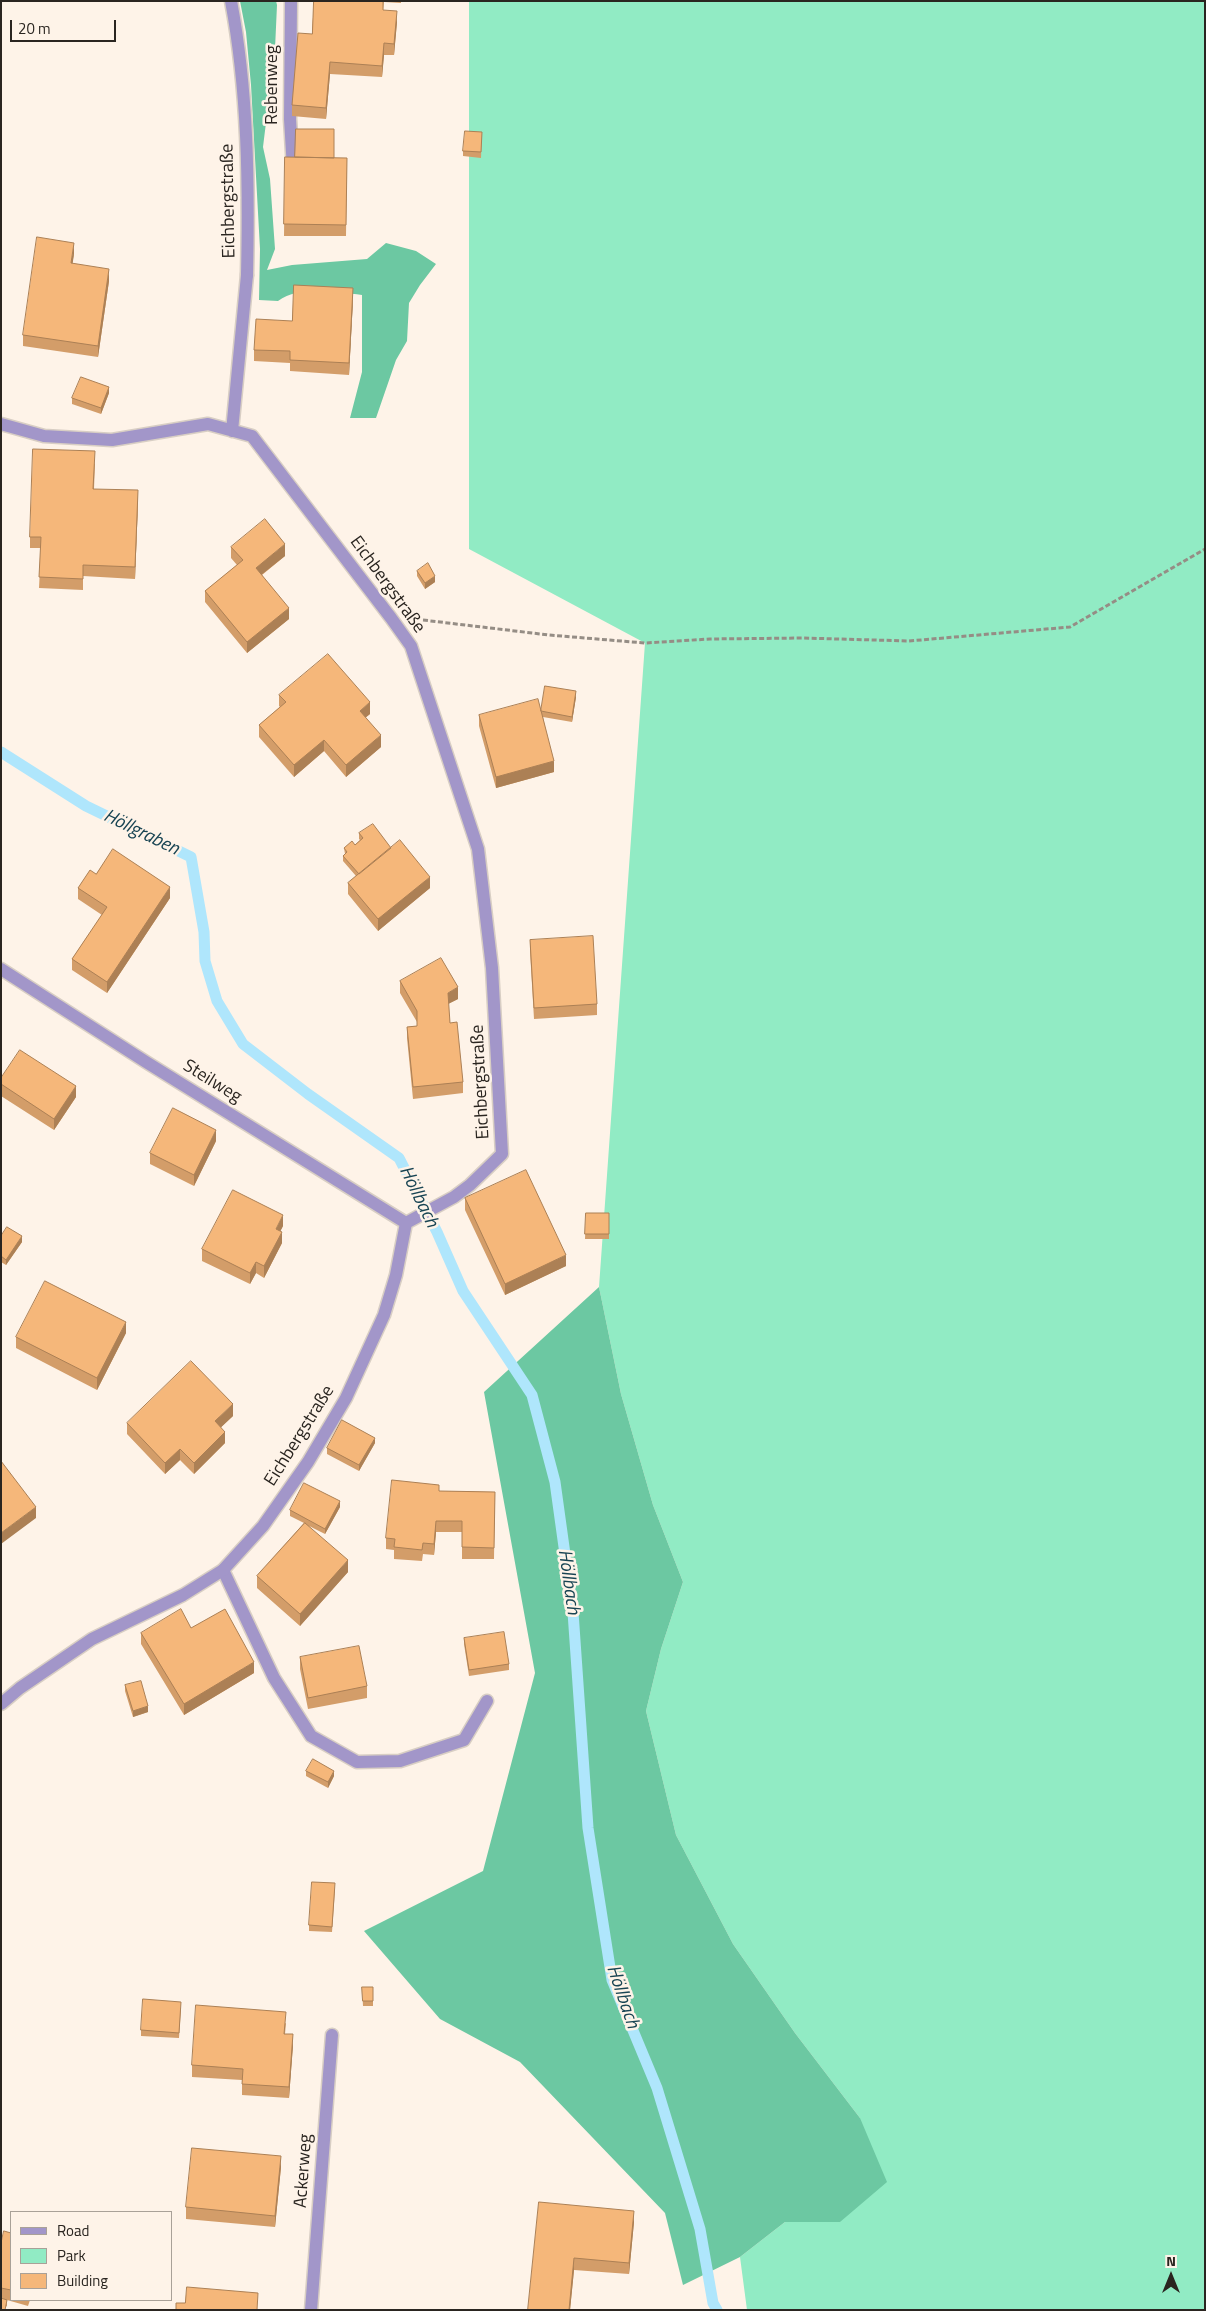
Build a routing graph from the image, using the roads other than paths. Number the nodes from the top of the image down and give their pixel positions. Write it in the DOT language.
graph roads {
  1 [pos="231,1"];
  2 [pos="291,1"];
  3 [pos="293,169"];
  4 [pos="1,424"];
  5 [pos="232,431"];
  6 [pos="1,969"];
  7 [pos="412,1220"];
  8 [pos="223,1570"];
  9 [pos="487,1701"];
  10 [pos="1,1704"];
  11 [pos="332,2035"];
  12 [pos="311,2310"];
  1 -- 5 [label="street, Eichbergstraße"];
  2 -- 3 [label="street, Rebenweg"];
  4 -- 5 [label="street, Eichbergstraße"];
  5 -- 7 [label="street, Eichbergstraße"];
  6 -- 7 [label="street, Steilweg"];
  7 -- 8 [label="street, Eichbergstraße"];
  8 -- 9 [label="street"];
  8 -- 10 [label="street, Eichbergstraße"];
  11 -- 12 [label="street, Ackerweg"];
}
